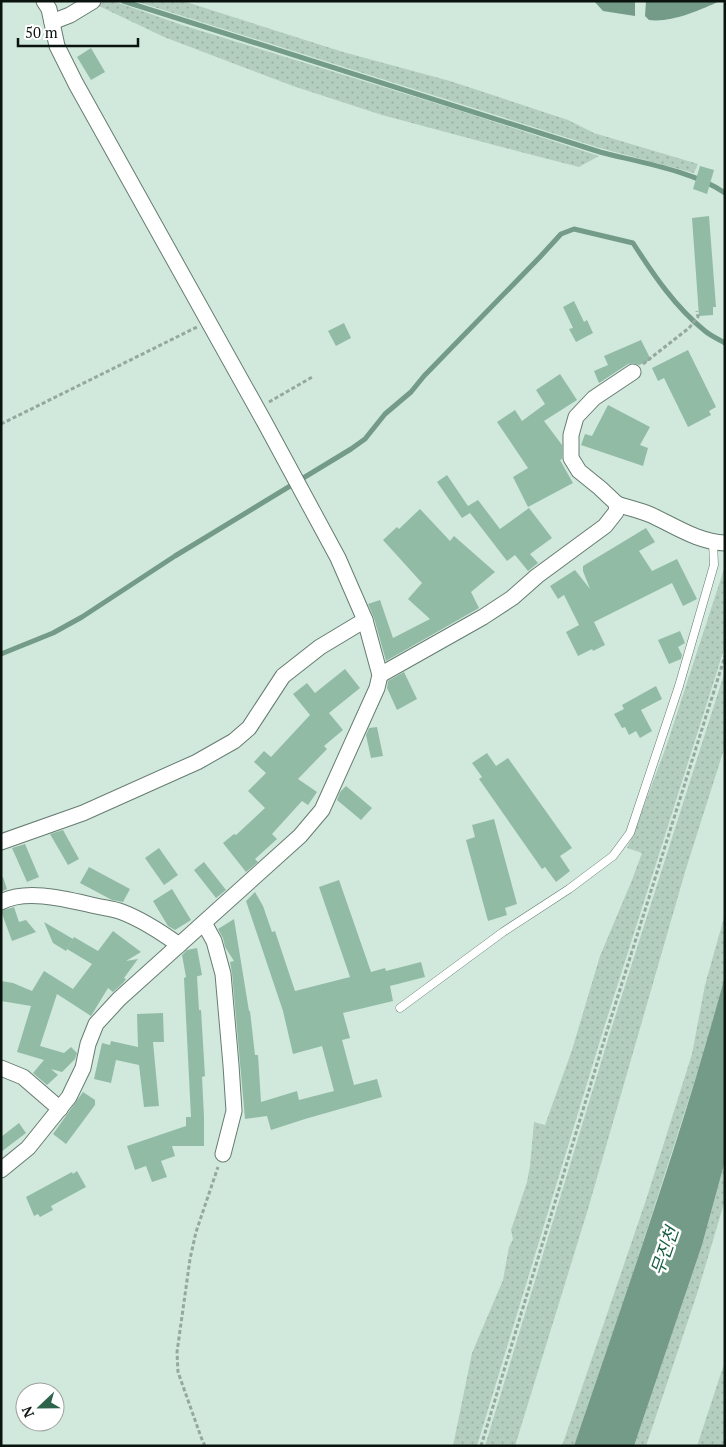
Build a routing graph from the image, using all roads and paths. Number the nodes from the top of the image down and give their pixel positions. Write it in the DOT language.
graph roads {
  1 [pos="44,1"];
  2 [pos="93,1"];
  3 [pos="52,22"];
  4 [pos="697,311"];
  5 [pos="208,321"];
  6 [pos="633,372"];
  7 [pos="314,376"];
  8 [pos="257,408"];
  9 [pos="1,424"];
  10 [pos="617,504"];
  11 [pos="719,543"];
  12 [pos="365,620"];
  13 [pos="725,656"];
  14 [pos="380,674"];
  15 [pos="1,842"];
  16 [pos="1,902"];
  17 [pos="204,923"];
  18 [pos="179,945"];
  19 [pos="400,1008"];
  20 [pos="1,1068"];
  21 [pos="60,1109"];
  22 [pos="223,1154"];
  23 [pos="1,1170"];
  24 [pos="205,1446"];
  25 [pos="481,1446"];
  1 -- 3 [label="street"];
  2 -- 3 [label="street"];
  3 -- 5 [label="street"];
  4 -- 6 [label="path"];
  5 -- 8 [label="street"];
  5 -- 9 [label="path"];
  6 -- 10 [label="street"];
  7 -- 8 [label="path"];
  8 -- 12 [label="street"];
  10 -- 11 [label="street"];
  10 -- 14 [label="street"];
  11 -- 19 [label="lane"];
  12 -- 14 [label="street"];
  12 -- 15 [label="street"];
  13 -- 25 [label="path"];
  14 -- 17 [label="street"];
  16 -- 18 [label="street"];
  17 -- 18 [label="street"];
  17 -- 22 [label="street"];
  18 -- 21 [label="street"];
  20 -- 21 [label="street"];
  21 -- 23 [label="street"];
  22 -- 24 [label="path"];
}
